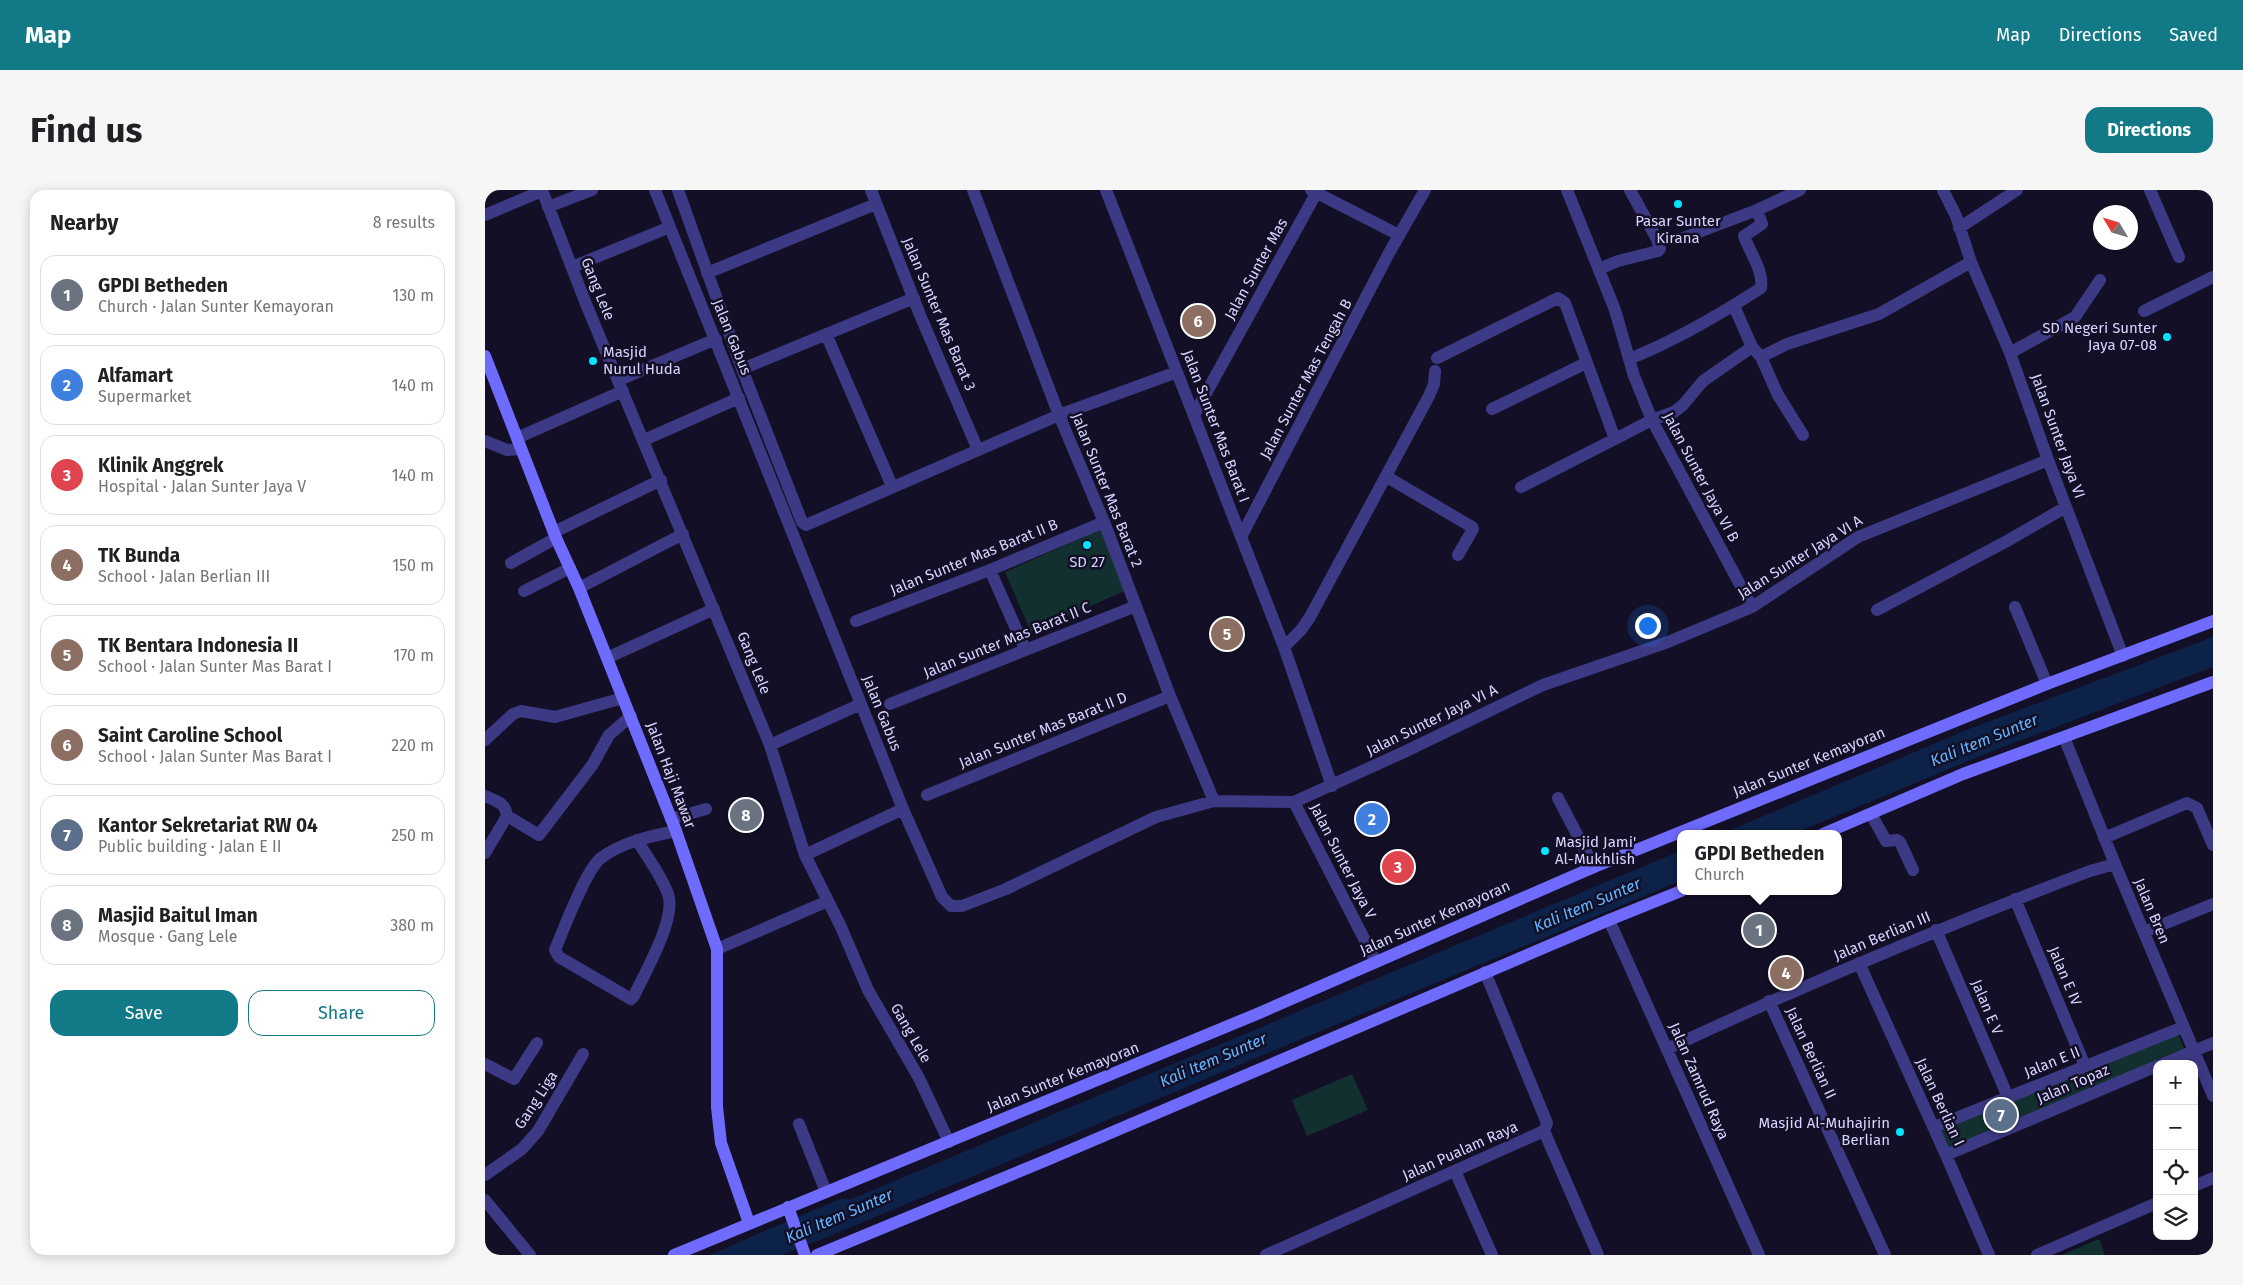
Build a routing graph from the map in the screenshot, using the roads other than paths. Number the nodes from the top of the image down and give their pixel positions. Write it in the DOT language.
graph roads {
  1 [pos="542,190"];
  2 [pos="592,190"];
  3 [pos="655,190"];
  4 [pos="678,190"];
  5 [pos="871,190"];
  6 [pos="973,190"];
  7 [pos="1105,190"];
  8 [pos="1425,190"];
  9 [pos="1567,190"];
  10 [pos="1630,190"];
  11 [pos="1800,190"];
  12 [pos="1943,190"];
  13 [pos="2017,190"];
  14 [pos="2150,190"];
  15 [pos="1315,191"];
  16 [pos="876,204"];
  17 [pos="548,207"];
  18 [pos="1757,210"];
  19 [pos="485,215"];
  20 [pos="670,227"];
  21 [pos="1959,228"];
  22 [pos="1399,235"];
  23 [pos="1683,238"];
  24 [pos="2179,257"];
  25 [pos="1971,262"];
  26 [pos="572,267"];
  27 [pos="1599,269"];
  28 [pos="707,273"];
  29 [pos="2213,276"];
  30 [pos="2100,280"];
  31 [pos="914,298"];
  32 [pos="1734,306"];
  33 [pos="2144,311"];
  34 [pos="826,334"];
  35 [pos="716,339"];
  36 [pos="1751,347"];
  37 [pos="2010,353"];
  38 [pos="485,356"];
  39 [pos="1761,357"];
  40 [pos="1437,358"];
  41 [pos="1629,359"];
  42 [pos="1586,363"];
  43 [pos="742,369"];
  44 [pos="1435,371"];
  45 [pos="1177,372"];
  46 [pos="621,386"];
  47 [pos="739,398"];
  48 [pos="1492,409"];
  49 [pos="1059,415"];
  50 [pos="1194,415"];
  51 [pos="1652,420"];
  52 [pos="1803,435"];
  53 [pos="1615,439"];
  54 [pos="644,440"];
  55 [pos="485,442"];
  56 [pos="519,444"];
  57 [pos="978,450"];
  58 [pos="2048,460"];
  59 [pos="1387,477"];
  60 [pos="661,480"];
  61 [pos="892,486"];
  62 [pos="1521,487"];
  63 [pos="2066,507"];
  64 [pos="1104,522"];
  65 [pos="683,534"];
  66 [pos="555,535"];
  67 [pos="1241,537"];
  68 [pos="1459,554"];
  69 [pos="511,563"];
  70 [pos="570,568"];
  71 [pos="990,570"];
  72 [pos="579,588"];
  73 [pos="524,591"];
  74 [pos="1136,606"];
  75 [pos="1752,607"];
  76 [pos="2015,607"];
  77 [pos="714,609"];
  78 [pos="1877,610"];
  79 [pos="856,621"];
  80 [pos="2213,621"];
  81 [pos="1283,647"];
  82 [pos="1025,649"];
  83 [pos="2123,656"];
  84 [pos="607,658"];
  85 [pos="2213,682"];
  86 [pos="2047,684"];
  87 [pos="1171,696"];
  88 [pos="623,698"];
  89 [pos="861,704"];
  90 [pos="890,704"];
  91 [pos="631,716"];
  92 [pos="2064,737"];
  93 [pos="485,740"];
  94 [pos="770,745"];
  95 [pos="1332,786"];
  96 [pos="927,795"];
  97 [pos="485,796"];
  98 [pos="1558,798"];
  99 [pos="1214,801"];
  100 [pos="1294,802"];
  101 [pos="706,809"];
  102 [pos="903,809"];
  103 [pos="1871,814"];
  104 [pos="507,816"];
  105 [pos="674,825"];
  106 [pos="1686,830"];
  107 [pos="1833,830"];
  108 [pos="1677,833"];
  109 [pos="2104,838"];
  110 [pos="637,840"];
  111 [pos="2213,845"];
  112 [pos="485,853"];
  113 [pos="805,855"];
  114 [pos="2115,864"];
  115 [pos="1594,867"];
  116 [pos="1913,870"];
  117 [pos="1677,893"];
  118 [pos="2015,899"];
  119 [pos="828,901"];
  120 [pos="2213,904"];
  121 [pos="1609,920"];
  122 [pos="1936,930"];
  123 [pos="2144,932"];
  124 [pos="717,949"];
  125 [pos="1376,962"];
  126 [pos="1859,963"];
  127 [pos="1485,972"];
  128 [pos="1769,1001"];
  129 [pos="2183,1027"];
  130 [pos="2213,1043"];
  131 [pos="537,1044"];
  132 [pos="1667,1049"];
  133 [pos="2193,1051"];
  134 [pos="583,1054"];
  135 [pos="2172,1060"];
  136 [pos="485,1064"];
  137 [pos="2085,1066"];
  138 [pos="2153,1068"];
  139 [pos="2213,1096"];
  140 [pos="2008,1097"];
  141 [pos="799,1124"];
  142 [pos="1934,1127"];
  143 [pos="1544,1131"];
  144 [pos="949,1142"];
  145 [pos="1946,1155"];
  146 [pos="1455,1171"];
  147 [pos="485,1176"];
  148 [pos="2213,1178"];
  149 [pos="2198,1184"];
  150 [pos="826,1192"];
  151 [pos="485,1200"];
  152 [pos="2153,1205"];
  153 [pos="789,1209"];
  154 [pos="749,1224"];
  155 [pos="804,1253"];
  156 [pos="529,1255"];
  157 [pos="674,1255"];
  158 [pos="817,1255"];
  159 [pos="1265,1255"];
  160 [pos="1492,1255"];
  161 [pos="1598,1255"];
  162 [pos="1759,1255"];
  163 [pos="1885,1255"];
  164 [pos="1989,1255"];
  165 [pos="2037,1255"];
  1 -- 17 [label="street, Gang Lele"];
  1 -- 19 [label="street"];
  2 -- 17 [label="street"];
  3 -- 20 [label="street, Jalan Gabus"];
  4 -- 28 [label="street"];
  5 -- 16 [label="street, Jalan Sunter Mas Barat 3"];
  6 -- 49 [label="street, Jalan Sunter Mas Barat 2"];
  7 -- 45 [label="street, Jalan Sunter Mas Barat I"];
  8 -- 22 [label="street, Jalan Sunter Mas Tengah B"];
  9 -- 27 [label="street, Jalan Sunter Jaya VI B"];
  10 -- 27 [label="street"];
  11 -- 18 [label="street"];
  12 -- 21 [label="street, Jalan Sunter Jaya VI"];
  13 -- 21 [label="street"];
  14 -- 24 [label="street"];
  15 -- 22 [label="street"];
  15 -- 50 [label="street, Jalan Sunter Mas"];
  16 -- 28 [label="street"];
  16 -- 31 [label="street, Jalan Sunter Mas Barat 3"];
  17 -- 26 [label="street, Gang Lele"];
  18 -- 23 [label="street"];
  18 -- 32 [label="street"];
  20 -- 26 [label="street"];
  20 -- 35 [label="street, Jalan Gabus"];
  21 -- 25 [label="street, Jalan Sunter Jaya VI"];
  22 -- 67 [label="street, Jalan Sunter Mas Tengah B"];
  25 -- 37 [label="street, Jalan Sunter Jaya VI"];
  25 -- 39 [label="street"];
  26 -- 46 [label="street, Gang Lele"];
  27 -- 41 [label="street, Jalan Sunter Jaya VI B"];
  28 -- 43 [label="street"];
  29 -- 33 [label="street"];
  30 -- 37 [label="street"];
  31 -- 34 [label="street"];
  31 -- 57 [label="street, Jalan Sunter Mas Barat 3"];
  32 -- 36 [label="street"];
  32 -- 41 [label="street"];
  34 -- 43 [label="street"];
  34 -- 61 [label="street"];
  35 -- 46 [label="street"];
  35 -- 47 [label="street, Jalan Gabus"];
  36 -- 39 [label="street"];
  36 -- 51 [label="street"];
  37 -- 58 [label="street, Jalan Sunter Jaya VI"];
  38 -- 56 [label="main road, Jalan Haji Mawar"];
  39 -- 52 [label="street"];
  40 -- 42 [label="street"];
  41 -- 51 [label="street, Jalan Sunter Jaya VI B"];
  42 -- 48 [label="street"];
  42 -- 53 [label="street"];
  43 -- 61 [label="street"];
  44 -- 59 [label="street"];
  45 -- 49 [label="street"];
  45 -- 50 [label="street, Jalan Sunter Mas Barat I"];
  46 -- 54 [label="street, Gang Lele"];
  46 -- 56 [label="street"];
  47 -- 54 [label="street"];
  47 -- 89 [label="street, Jalan Gabus"];
  49 -- 57 [label="street"];
  49 -- 64 [label="street, Jalan Sunter Mas Barat 2"];
  50 -- 67 [label="street, Jalan Sunter Mas Barat I"];
  51 -- 53 [label="street"];
  51 -- 75 [label="street, Jalan Sunter Jaya VI B"];
  53 -- 62 [label="street"];
  54 -- 60 [label="street, Gang Lele"];
  55 -- 56 [label="street"];
  56 -- 66 [label="main road, Jalan Haji Mawar"];
  57 -- 61 [label="street"];
  58 -- 63 [label="street, Jalan Sunter Jaya VI"];
  58 -- 75 [label="street, Jalan Sunter Jaya VI A"];
  59 -- 68 [label="street"];
  59 -- 81 [label="street"];
  60 -- 65 [label="street, Gang Lele"];
  60 -- 66 [label="street"];
  63 -- 78 [label="street"];
  63 -- 83 [label="street, Jalan Sunter Jaya VI"];
  64 -- 71 [label="street, Jalan Sunter Mas Barat II B"];
  64 -- 74 [label="street, Jalan Sunter Mas Barat 2"];
  65 -- 72 [label="street"];
  65 -- 77 [label="street, Gang Lele"];
  66 -- 69 [label="street"];
  66 -- 70 [label="main road, Jalan Haji Mawar"];
  67 -- 81 [label="street, Jalan Sunter Mas Barat I"];
  70 -- 72 [label="main road, Jalan Haji Mawar"];
  70 -- 73 [label="street"];
  71 -- 79 [label="street, Jalan Sunter Mas Barat II B"];
  71 -- 82 [label="street"];
  72 -- 84 [label="main road, Jalan Haji Mawar"];
  74 -- 82 [label="street, Jalan Sunter Mas Barat II C"];
  74 -- 87 [label="street, Jalan Sunter Mas Barat 2"];
  75 -- 95 [label="street, Jalan Sunter Jaya VI A"];
  76 -- 86 [label="street"];
  77 -- 84 [label="street"];
  77 -- 94 [label="street, Gang Lele"];
  80 -- 83 [label="main road, Jalan Sunter Kemayoran"];
  81 -- 95 [label="street, Jalan Sunter Mas Barat I"];
  82 -- 90 [label="street, Jalan Sunter Mas Barat II C"];
  83 -- 86 [label="main road, Jalan Sunter Kemayoran"];
  84 -- 88 [label="main road, Jalan Haji Mawar"];
  85 -- 92 [label="main road"];
  86 -- 106 [label="main road, Jalan Sunter Kemayoran"];
  87 -- 96 [label="street, Jalan Sunter Mas Barat II D"];
  87 -- 99 [label="street, Jalan Sunter Mas Barat 2"];
  88 -- 91 [label="main road, Jalan Haji Mawar"];
  88 -- 93 [label="street"];
  89 -- 94 [label="street"];
  89 -- 102 [label="street, Jalan Gabus"];
  91 -- 104 [label="street"];
  91 -- 105 [label="main road, Jalan Haji Mawar"];
  92 -- 103 [label="main road"];
  92 -- 109 [label="street, Jalan Bren"];
  94 -- 113 [label="street, Gang Lele"];
  95 -- 100 [label="street, Jalan Sunter Jaya VI A"];
  97 -- 104 [label="street"];
  98 -- 115 [label="street"];
  99 -- 100 [label="street, Jalan Gabus"];
  99 -- 102 [label="street, Jalan Gabus"];
  100 -- 125 [label="street, Jalan Sunter Jaya V"];
  101 -- 105 [label="street"];
  102 -- 113 [label="street"];
  103 -- 107 [label="main road"];
  103 -- 116 [label="street"];
  104 -- 112 [label="street"];
  105 -- 110 [label="street"];
  105 -- 124 [label="main road, Jalan Haji Mawar"];
  108 -- 115 [label="main road, Jalan Sunter Kemayoran"];
  109 -- 111 [label="street"];
  109 -- 114 [label="street, Jalan Bren"];
  110 -- 110 [label="street"];
  113 -- 119 [label="street, Gang Lele"];
  114 -- 118 [label="street, Jalan Berlian III"];
  114 -- 123 [label="street, Jalan Bren"];
  115 -- 125 [label="main road, Jalan Sunter Kemayoran"];
  117 -- 121 [label="main road"];
  118 -- 122 [label="street, Jalan Berlian III"];
  118 -- 137 [label="street, Jalan E IV"];
  119 -- 124 [label="street"];
  119 -- 144 [label="street, Gang Lele"];
  120 -- 123 [label="street"];
  121 -- 127 [label="main road"];
  121 -- 132 [label="street, Jalan Zamrud Raya"];
  122 -- 126 [label="street, Jalan Berlian III"];
  122 -- 140 [label="street, Jalan E V"];
  123 -- 129 [label="street, Jalan Bren"];
  124 -- 154 [label="main road, Jalan Haji Mawar"];
  125 -- 144 [label="main road, Jalan Sunter Kemayoran"];
  126 -- 128 [label="street, Jalan Berlian III"];
  126 -- 142 [label="street, Jalan Berlian I"];
  127 -- 143 [label="street"];
  127 -- 158 [label="main road"];
  128 -- 132 [label="street, Jalan Berlian III"];
  128 -- 163 [label="street, Jalan Berlian II"];
  129 -- 133 [label="street, Jalan Bren"];
  129 -- 137 [label="street, Jalan E II"];
  130 -- 133 [label="street"];
  131 -- 136 [label="street"];
  132 -- 162 [label="street, Jalan Zamrud Raya"];
  133 -- 135 [label="street"];
  133 -- 139 [label="street, Jalan Bren"];
  134 -- 147 [label="street, Gang Liga"];
  137 -- 140 [label="street, Jalan E II"];
  138 -- 145 [label="street, Jalan Topaz"];
  140 -- 142 [label="street, Jalan E II"];
  141 -- 150 [label="street"];
  142 -- 145 [label="street, Jalan Berlian I"];
  143 -- 146 [label="street, Jalan Pualam Raya"];
  143 -- 161 [label="street"];
  144 -- 150 [label="main road, Jalan Sunter Kemayoran"];
  145 -- 164 [label="street, Jalan Berlian I"];
  146 -- 159 [label="street, Jalan Pualam Raya"];
  146 -- 160 [label="street"];
  148 -- 149 [label="street"];
  150 -- 153 [label="main road, Jalan Sunter Kemayoran"];
  151 -- 156 [label="street"];
  152 -- 165 [label="street"];
  153 -- 154 [label="main road, Jalan Sunter Kemayoran"];
  153 -- 155 [label="main road"];
  154 -- 157 [label="main road, Jalan Sunter Kemayoran"];
}
